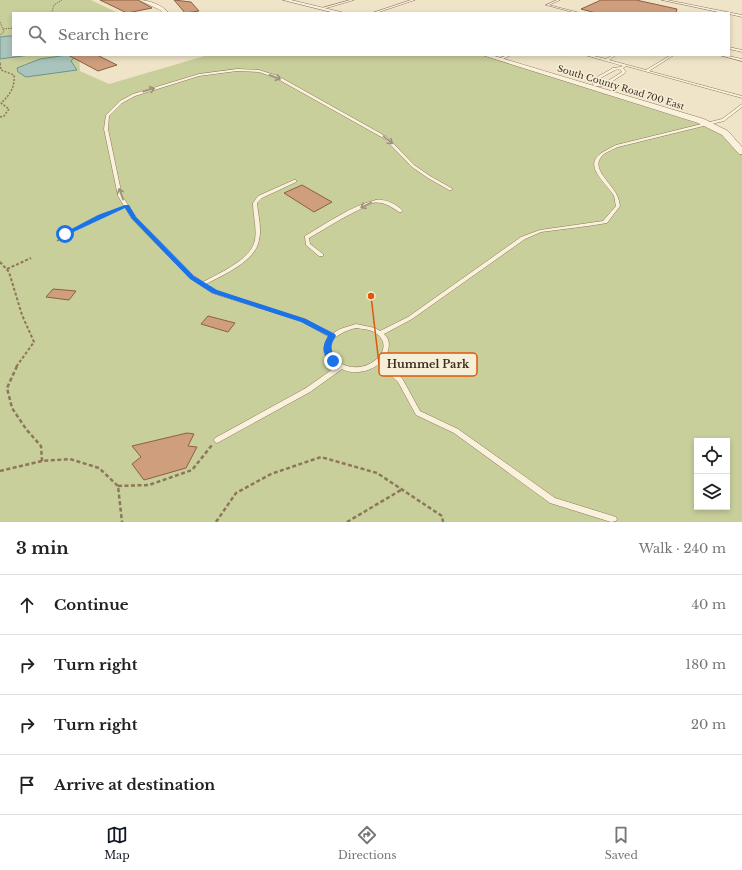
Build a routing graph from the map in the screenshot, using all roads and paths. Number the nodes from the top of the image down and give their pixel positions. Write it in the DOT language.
graph roads {
  1 [pos="62,0"];
  2 [pos="141,0"];
  3 [pos="285,0"];
  4 [pos="307,0"];
  5 [pos="353,0"];
  6 [pos="414,0"];
  7 [pos="559,0"];
  8 [pos="663,0"];
  9 [pos="298,3"];
  10 [pos="323,8"];
  11 [pos="53,12"];
  12 [pos="165,12"];
  13 [pos="338,12"];
  14 [pos="376,12"];
  15 [pos="575,12"];
  16 [pos="723,12"];
  17 [pos="730,13"];
  18 [pos="742,16"];
  19 [pos="0,22"];
  20 [pos="12,28"];
  21 [pos="3,29"];
  22 [pos="0,34"];
  23 [pos="730,48"];
  24 [pos="742,51"];
  25 [pos="488,56"];
  26 [pos="508,56"];
  27 [pos="590,56"];
  28 [pos="613,56"];
  29 [pos="671,56"];
  30 [pos="724,56"];
  31 [pos="500,60"];
  32 [pos="606,60"];
  33 [pos="742,60"];
  34 [pos="0,62"];
  35 [pos="625,66"];
  36 [pos="621,68"];
  37 [pos="647,71"];
  38 [pos="593,86"];
  39 [pos="742,97"];
  40 [pos="742,105"];
  41 [pos="0,117"];
  42 [pos="710,124"];
  43 [pos="742,152"];
  44 [pos="294,181"];
  45 [pos="451,189"];
  46 [pos="127,206"];
  47 [pos="401,211"];
  48 [pos="57,241"];
  49 [pos="321,255"];
  50 [pos="31,258"];
  51 [pos="0,262"];
  52 [pos="6,269"];
  53 [pos="203,284"];
  54 [pos="380,333"];
  55 [pos="332,336"];
  56 [pos="380,361"];
  57 [pos="341,366"];
  58 [pos="217,440"];
  59 [pos="42,461"];
  60 [pos="0,471"];
  61 [pos="118,486"];
  62 [pos="401,490"];
  63 [pos="613,519"];
  64 [pos="122,522"];
  65 [pos="216,522"];
  66 [pos="347,522"];
  67 [pos="443,522"];
  1 -- 11 [label="path"];
  2 -- 12 [label="street"];
  3 -- 9 [label="street"];
  4 -- 9 [label="street"];
  5 -- 10 [label="lane"];
  6 -- 14 [label="lane"];
  7 -- 15 [label="lane"];
  8 -- 16 [label="lane"];
  9 -- 10 [label="street"];
  10 -- 13 [label="street"];
  17 -- 18 [label="lane"];
  19 -- 21 [label="path"];
  20 -- 21 [label="path"];
  21 -- 22 [label="path"];
  23 -- 24 [label="lane"];
  25 -- 31 [label="street, South County Road 700 East"];
  26 -- 31 [label="lane"];
  27 -- 32 [label="lane"];
  28 -- 32 [label="lane"];
  29 -- 37 [label="lane"];
  30 -- 33 [label="lane"];
  31 -- 38 [label="street, South County Road 700 East"];
  32 -- 35 [label="lane"];
  34 -- 41 [label="path"];
  35 -- 36 [label="lane"];
  35 -- 37 [label="lane"];
  36 -- 38 [label="lane"];
  36 -- 38 [label="lane"];
  37 -- 39 [label="lane"];
  38 -- 42 [label="street, South County Road 700 East"];
  40 -- 42 [label="lane"];
  42 -- 43 [label="street, South County Road 700 East"];
  42 -- 54 [label="lane"];
  44 -- 53 [label="lane"];
  46 -- 45 [label="lane, one-way"];
  46 -- 48 [label="path"];
  46 -- 53 [label="lane"];
  47 -- 49 [label="lane, one-way"];
  50 -- 52 [label="path"];
  51 -- 52 [label="path"];
  52 -- 59 [label="path"];
  53 -- 55 [label="lane"];
  54 -- 55 [label="lane"];
  54 -- 56 [label="lane"];
  55 -- 57 [label="lane"];
  56 -- 57 [label="lane"];
  56 -- 63 [label="lane"];
  57 -- 58 [label="lane"];
  58 -- 61 [label="path"];
  59 -- 60 [label="path"];
  59 -- 61 [label="path"];
  61 -- 64 [label="path"];
  62 -- 65 [label="path"];
  62 -- 66 [label="path"];
  62 -- 67 [label="path"];
}
